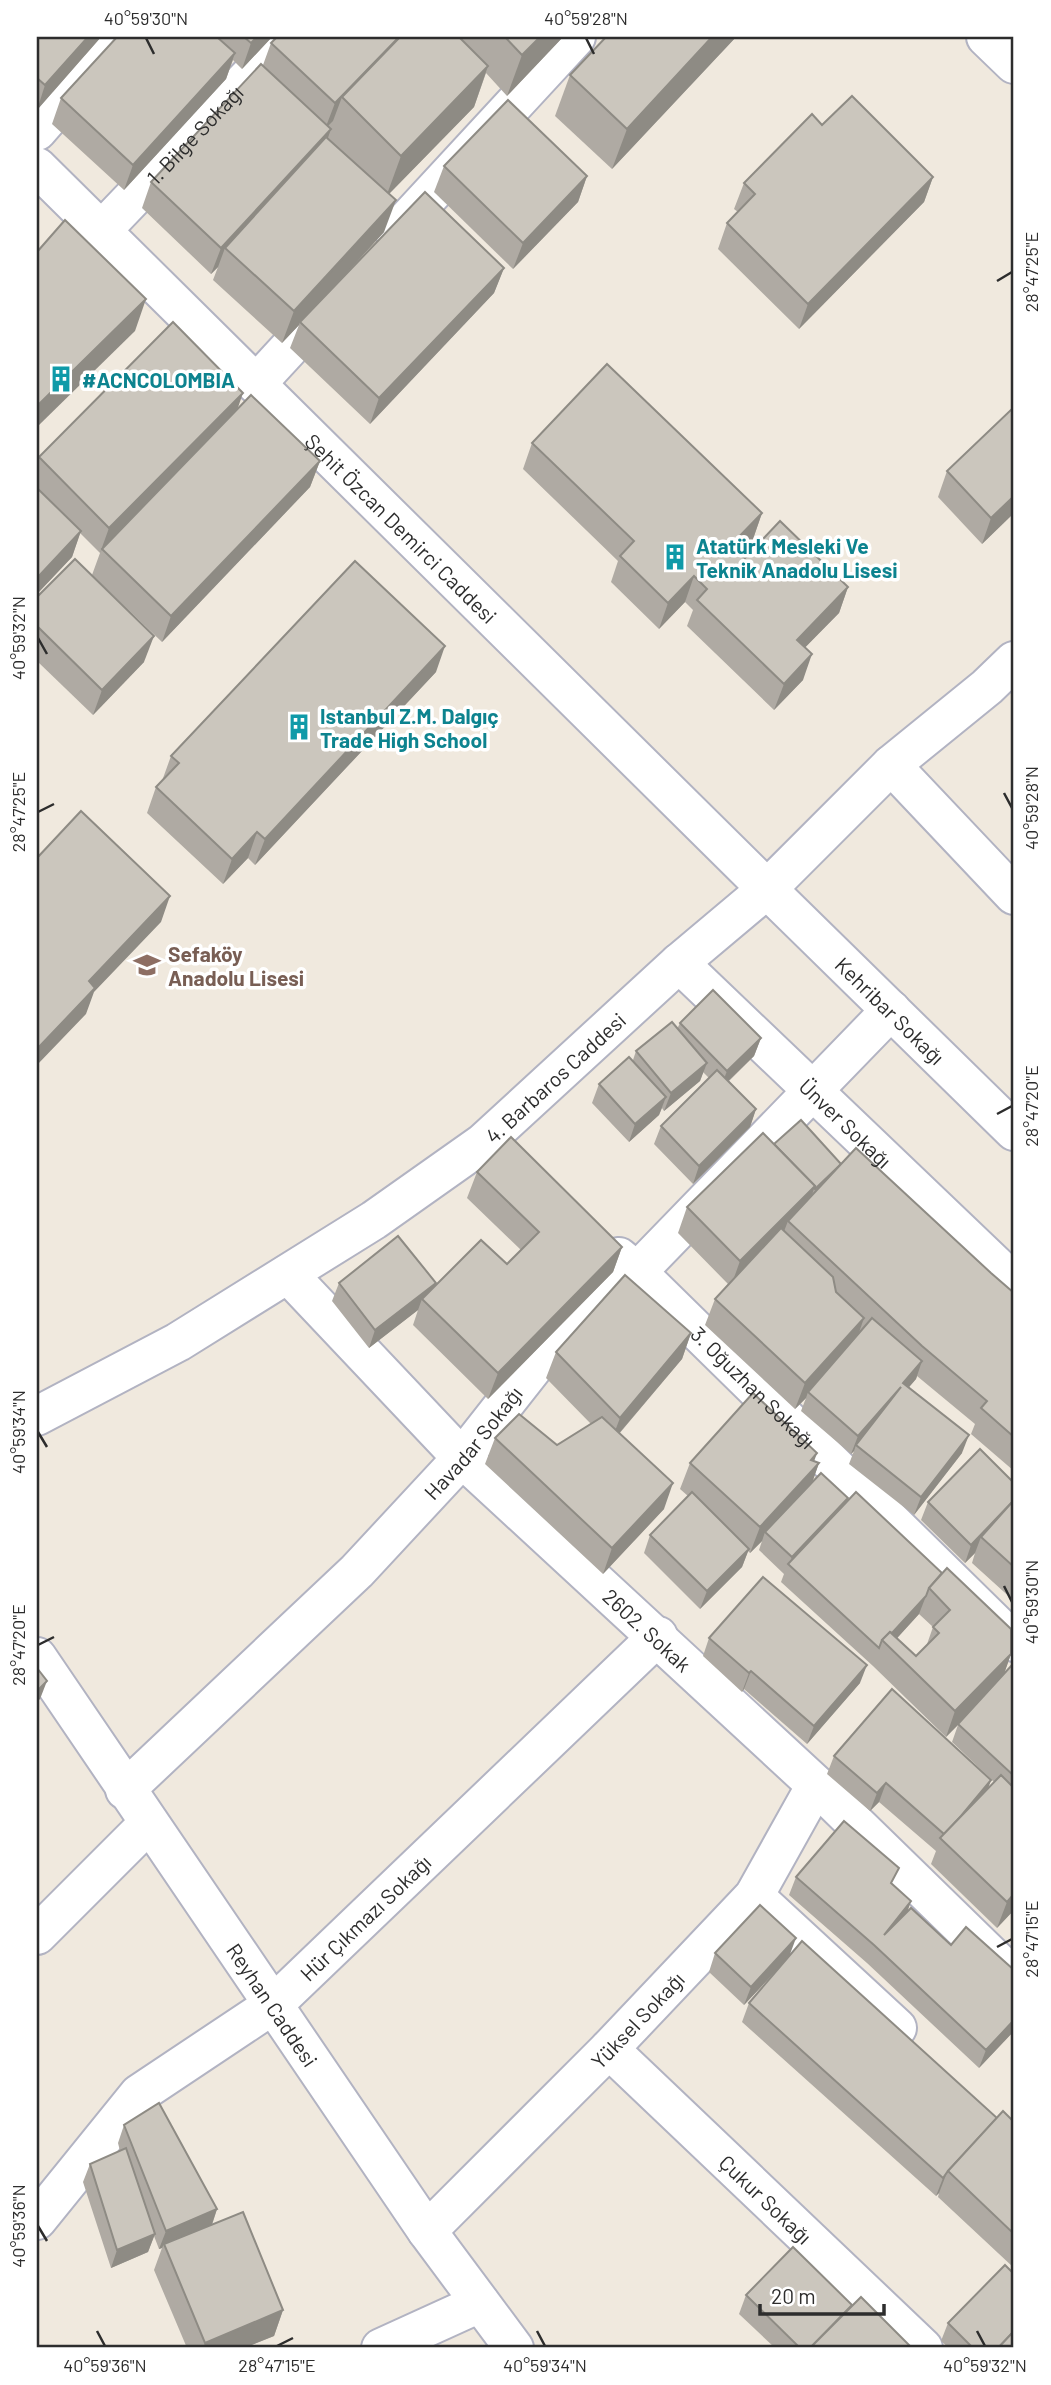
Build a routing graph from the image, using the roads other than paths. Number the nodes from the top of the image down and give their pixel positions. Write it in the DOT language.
graph roads {
  1 [pos="119,37"];
  2 [pos="287,37"];
  3 [pos="576,37"];
  4 [pos="986,37"];
  5 [pos="1014,64"];
  6 [pos="37,131"];
  7 [pos="41,179"];
  8 [pos="102,230"];
  9 [pos="256,384"];
  10 [pos="1014,661"];
  11 [pos="891,765"];
  12 [pos="767,889"];
  13 [pos="1014,895"];
  14 [pos="679,963"];
  15 [pos="891,1010"];
  16 [pos="812,1091"];
  17 [pos="1014,1131"];
  18 [pos="483,1143"];
  19 [pos="514,1168"];
  20 [pos="596,1237"];
  21 [pos="637,1272"];
  22 [pos="288,1274"];
  23 [pos="1014,1283"];
  24 [pos="37,1416"];
  25 [pos="462,1458"];
  26 [pos="658,1636"];
  27 [pos="1014,1642"];
  28 [pos="37,1657"];
  29 [pos="816,1784"];
  30 [pos="125,1790"];
  31 [pos="149,1824"];
  32 [pos="754,1896"];
  33 [pos="37,1935"];
  34 [pos="1014,1978"];
  35 [pos="274,2004"];
  36 [pos="609,2049"];
  37 [pos="924,2053"];
  38 [pos="37,2220"];
  39 [pos="427,2231"];
  40 [pos="480,2303"];
  41 [pos="381,2348"];
  42 [pos="514,2348"];
  43 [pos="923,2348"];
  1 -- 6 [label="street"];
  2 -- 8 [label="street, 1. Bilge Sokağı"];
  3 -- 9 [label="street"];
  4 -- 5 [label="street"];
  7 -- 8 [label="street, Şehit Özcan Demirci Caddesi"];
  8 -- 9 [label="street, Şehit Özcan Demirci Caddesi"];
  9 -- 12 [label="street, Şehit Özcan Demirci Caddesi"];
  10 -- 11 [label="street, 4. Barbaros Caddesi"];
  11 -- 12 [label="street, 4. Barbaros Caddesi"];
  11 -- 13 [label="street"];
  12 -- 14 [label="street, 4. Barbaros Caddesi"];
  12 -- 15 [label="street, Kehribar Sokağı"];
  14 -- 16 [label="street, Ünver Sokağı"];
  14 -- 18 [label="street, 4. Barbaros Caddesi"];
  15 -- 16 [label="street, Havadar Sokağı"];
  15 -- 17 [label="street, Kehribar Sokağı"];
  16 -- 21 [label="street, Havadar Sokağı"];
  16 -- 23 [label="street, Ünver Sokağı"];
  18 -- 19 [label="street"];
  18 -- 22 [label="street, 4. Barbaros Caddesi"];
  20 -- 21 [label="street, 3. Oğuzhan Sokağı"];
  21 -- 25 [label="street, Havadar Sokağı"];
  21 -- 27 [label="street, 3. Oğuzhan Sokağı"];
  22 -- 24 [label="street, 4. Barbaros Caddesi"];
  22 -- 25 [label="street, 2602. Sokak"];
  25 -- 26 [label="street, 2602. Sokak"];
  25 -- 30 [label="street, Havadar Sokağı"];
  26 -- 29 [label="street, 2602. Sokak"];
  26 -- 35 [label="street, Hür Çıkmazı Sokağı"];
  28 -- 30 [label="street, Reyhan Caddesi"];
  29 -- 32 [label="street, Yüksel Sokağı"];
  29 -- 34 [label="street, 2602. Sokak"];
  30 -- 31 [label="street, Reyhan Caddesi"];
  31 -- 33 [label="street"];
  31 -- 35 [label="street, Reyhan Caddesi"];
  32 -- 36 [label="street, Yüksel Sokağı"];
  32 -- 37 [label="street"];
  35 -- 38 [label="street, Hür Çıkmazı Sokağı"];
  35 -- 39 [label="street, Reyhan Caddesi"];
  36 -- 39 [label="street, Yüksel Sokağı"];
  36 -- 43 [label="street, Çukur Sokağı"];
  39 -- 40 [label="street, Reyhan Caddesi"];
  40 -- 41 [label="street"];
  40 -- 42 [label="street, Reyhan Caddesi"];
}
